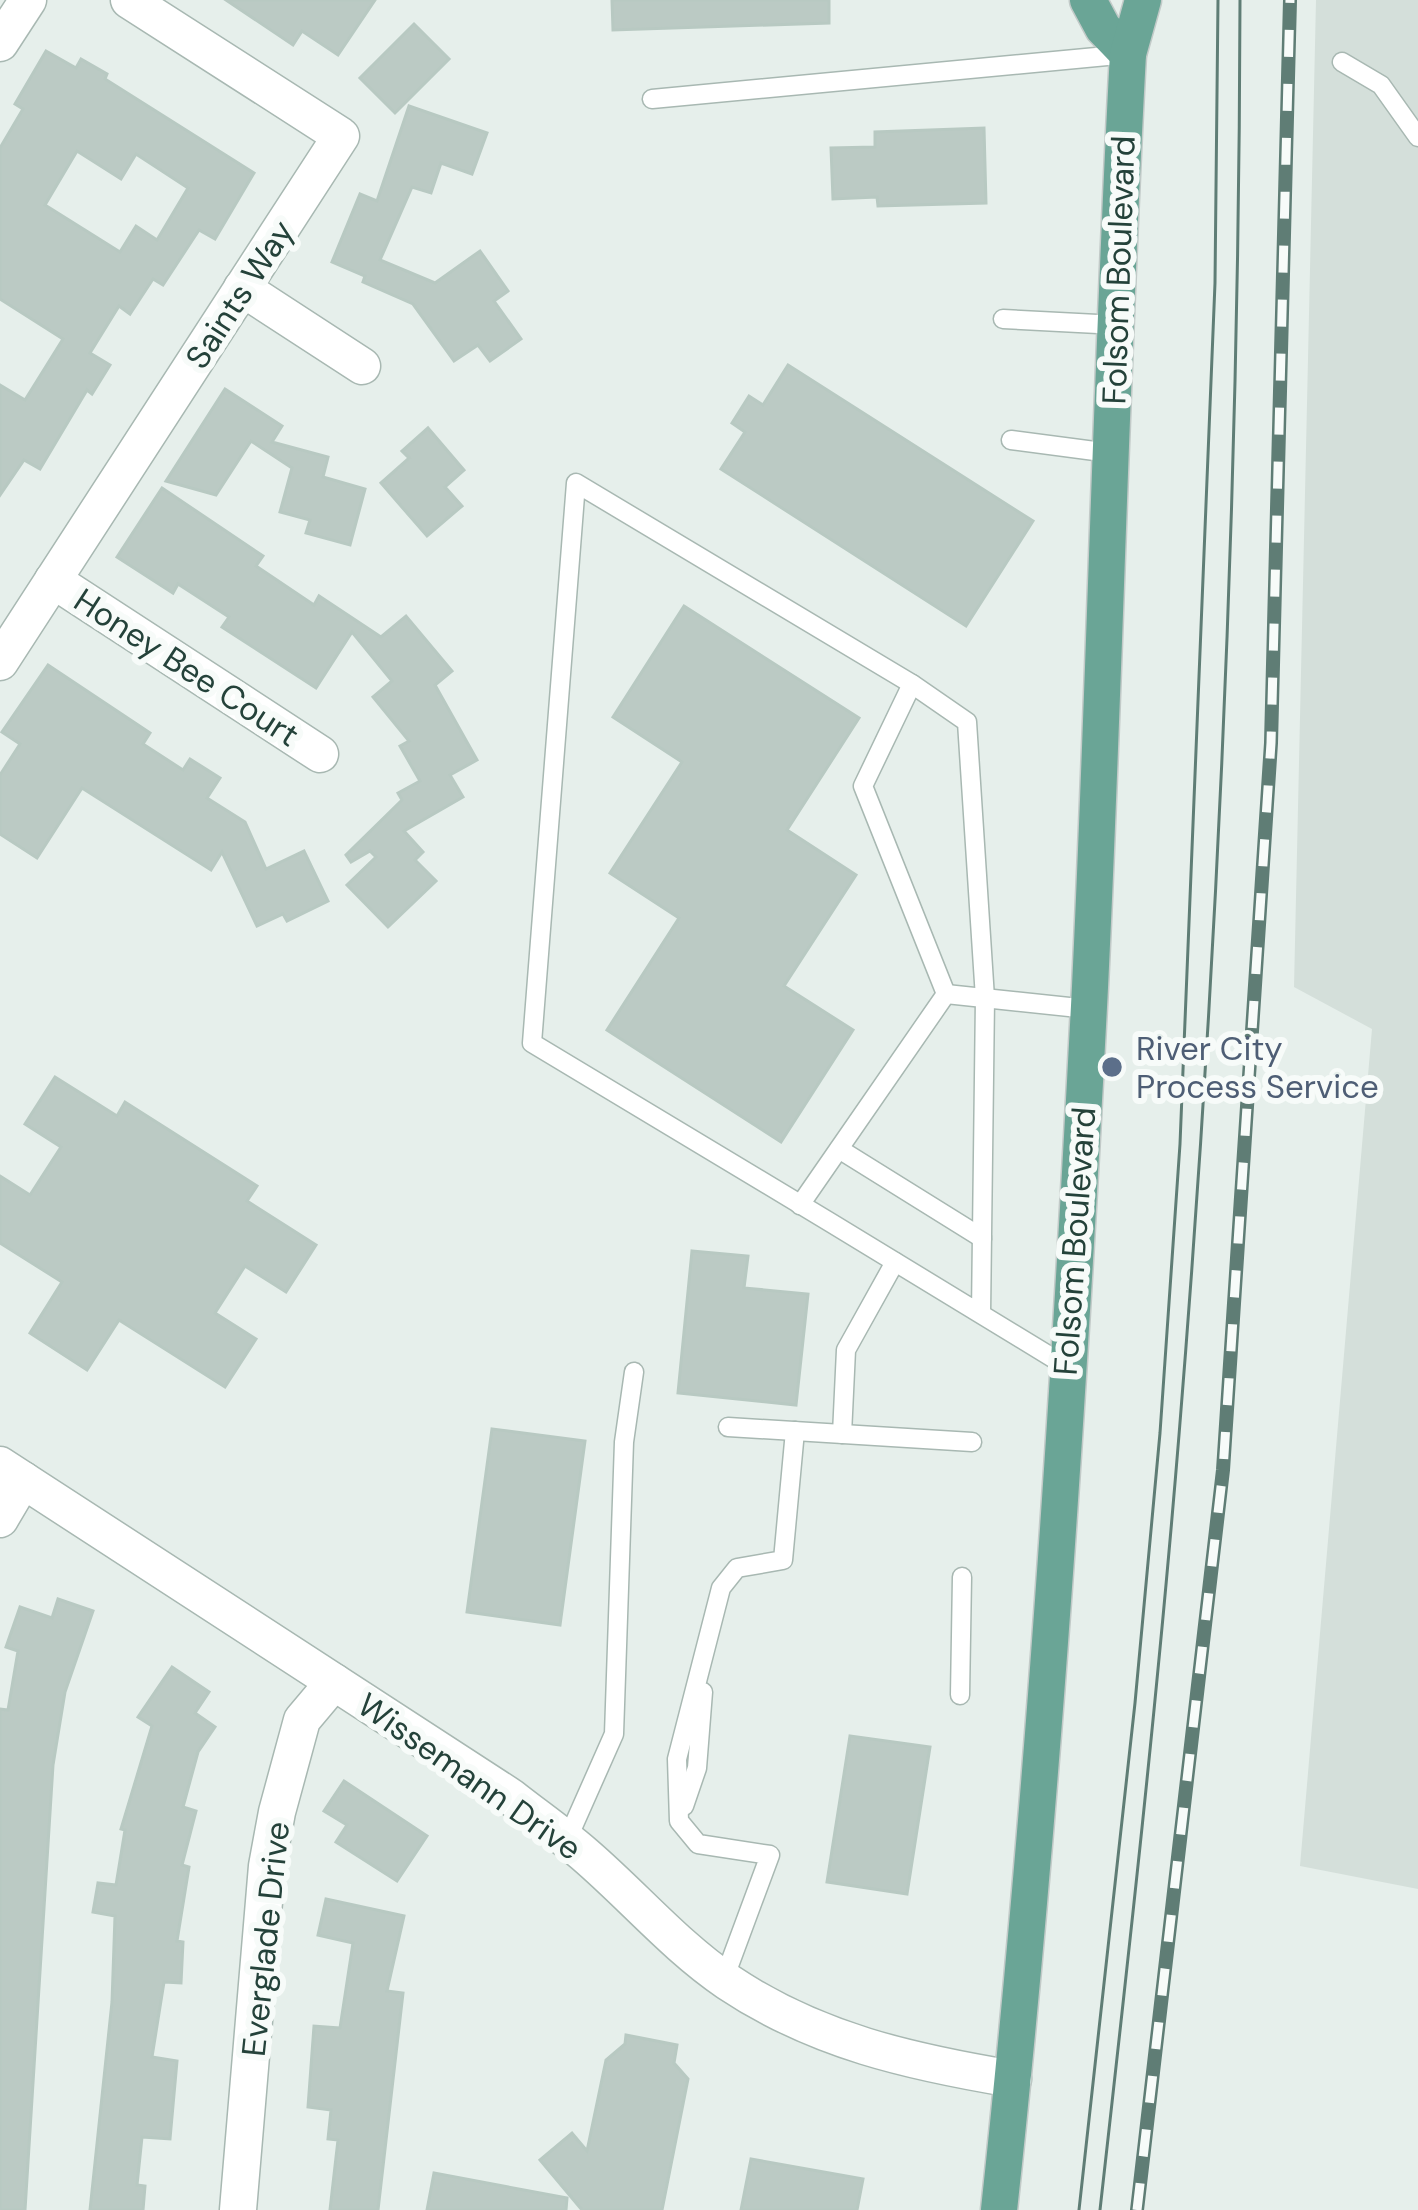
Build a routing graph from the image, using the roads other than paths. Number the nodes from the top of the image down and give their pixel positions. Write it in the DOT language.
graph roads {
  1 [pos="28,0"];
  2 [pos="129,0"];
  3 [pos="1088,0"];
  4 [pos="1143,0"];
  5 [pos="0,43"];
  6 [pos="1128,54"];
  7 [pos="1342,62"];
  8 [pos="652,98"];
  9 [pos="1418,137"];
  10 [pos="242,288"];
  11 [pos="1003,319"];
  12 [pos="1117,325"];
  13 [pos="362,366"];
  14 [pos="1011,440"];
  15 [pos="1110,453"];
  16 [pos="53,580"];
  17 [pos="0,662"];
  18 [pos="912,684"];
  19 [pos="320,754"];
  20 [pos="946,994"];
  21 [pos="986,998"];
  22 [pos="1088,1010"];
  23 [pos="839,1149"];
  24 [pos="800,1205"];
  25 [pos="982,1238"];
  26 [pos="895,1262"];
  27 [pos="981,1314"];
  28 [pos="1066,1366"];
  29 [pos="634,1372"];
  30 [pos="728,1427"];
  31 [pos="795,1431"];
  32 [pos="842,1434"];
  33 [pos="972,1442"];
  34 [pos="11,1473"];
  35 [pos="0,1519"];
  36 [pos="962,1577"];
  37 [pos="334,1682"];
  38 [pos="960,1695"];
  39 [pos="567,1840"];
  40 [pos="724,1979"];
  41 [pos="1013,2079"];
  42 [pos="238,2210"];
  43 [pos="999,2210"];
  1 -- 5 [label="street"];
  2 -- 10 [label="street, Saints Way"];
  3 -- 6 [label="main road"];
  4 -- 6 [label="main road, Folsom Boulevard"];
  6 -- 8 [label="lane"];
  6 -- 12 [label="main road, Folsom Boulevard"];
  7 -- 9 [label="lane"];
  10 -- 13 [label="street"];
  10 -- 16 [label="street, Saints Way"];
  11 -- 12 [label="lane"];
  12 -- 15 [label="main road, Folsom Boulevard"];
  14 -- 15 [label="lane"];
  15 -- 22 [label="main road, Folsom Boulevard"];
  16 -- 17 [label="street, Saints Way"];
  16 -- 19 [label="street, Honey Bee Court"];
  18 -- 20 [label="lane"];
  18 -- 21 [label="lane"];
  18 -- 24 [label="lane"];
  20 -- 21 [label="lane"];
  20 -- 23 [label="lane"];
  21 -- 22 [label="lane"];
  21 -- 25 [label="lane"];
  22 -- 28 [label="main road, Folsom Boulevard"];
  23 -- 24 [label="lane"];
  23 -- 25 [label="lane"];
  24 -- 26 [label="lane"];
  25 -- 27 [label="lane"];
  26 -- 27 [label="lane"];
  26 -- 32 [label="lane"];
  27 -- 28 [label="lane"];
  28 -- 41 [label="main road, Folsom Boulevard"];
  29 -- 39 [label="lane"];
  30 -- 31 [label="lane"];
  31 -- 32 [label="lane"];
  31 -- 40 [label="lane"];
  32 -- 33 [label="lane"];
  34 -- 35 [label="street"];
  34 -- 37 [label="street, Wissemann Drive"];
  36 -- 38 [label="lane"];
  37 -- 39 [label="street, Wissemann Drive"];
  37 -- 42 [label="street, Everglade Drive"];
  39 -- 40 [label="street, Wissemann Drive"];
  40 -- 41 [label="street, Wissemann Drive"];
  41 -- 43 [label="main road, Folsom Boulevard"];
}
